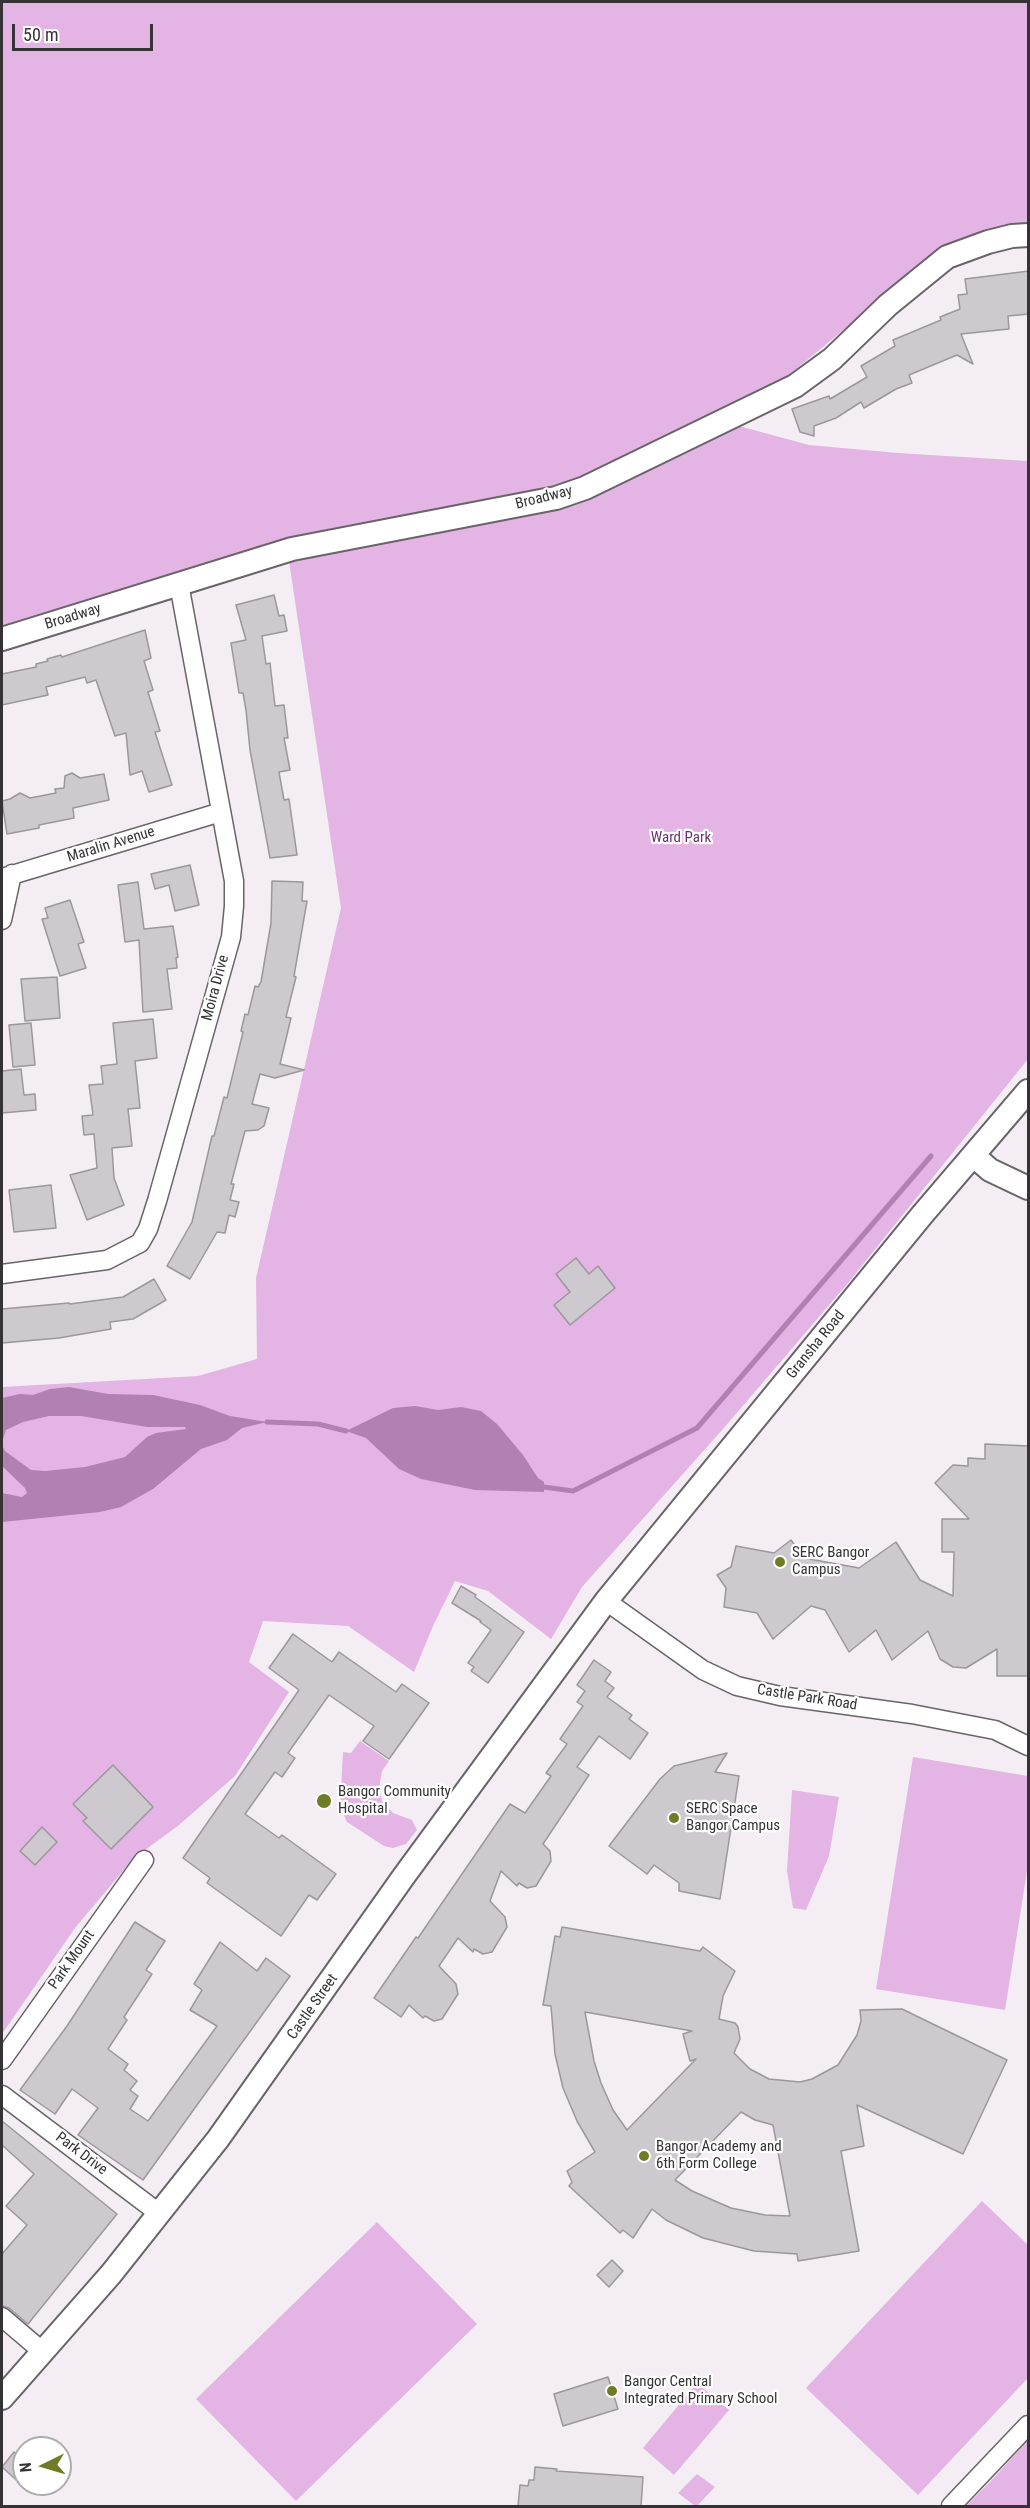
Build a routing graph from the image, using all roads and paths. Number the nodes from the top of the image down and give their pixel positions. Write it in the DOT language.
graph roads {
  1 [pos="1029,234"];
  2 [pos="179,584"];
  3 [pos="2,639"];
  4 [pos="221,812"];
  5 [pos="7,876"];
  6 [pos="2,920"];
  7 [pos="1029,1091"];
  8 [pos="974,1156"];
  9 [pos="1029,1188"];
  10 [pos="2,1274"];
  11 [pos="606,1601"];
  12 [pos="1029,1746"];
  13 [pos="144,1860"];
  14 [pos="2,2060"];
  15 [pos="2,2095"];
  16 [pos="159,2214"];
  17 [pos="2,2317"];
  18 [pos="43,2352"];
  19 [pos="2,2398"];
  20 [pos="1029,2425"];
  21 [pos="951,2506"];
  1 -- 2 [label="street, Broadway"];
  2 -- 3 [label="street, Broadway"];
  2 -- 4 [label="street, Moira Drive"];
  4 -- 5 [label="street, Maralin Avenue"];
  4 -- 10 [label="street, Moira Drive"];
  5 -- 6 [label="street"];
  7 -- 8 [label="street, Gransha Road"];
  8 -- 9 [label="street"];
  8 -- 11 [label="street, Gransha Road"];
  11 -- 12 [label="street, Castle Park Road"];
  11 -- 16 [label="street, Castle Street"];
  13 -- 14 [label="street, Park Mount"];
  15 -- 16 [label="street, Park Drive"];
  16 -- 18 [label="street, Castle Street"];
  17 -- 18 [label="street"];
  18 -- 19 [label="street, Castle Street"];
  20 -- 21 [label="street"];
}
